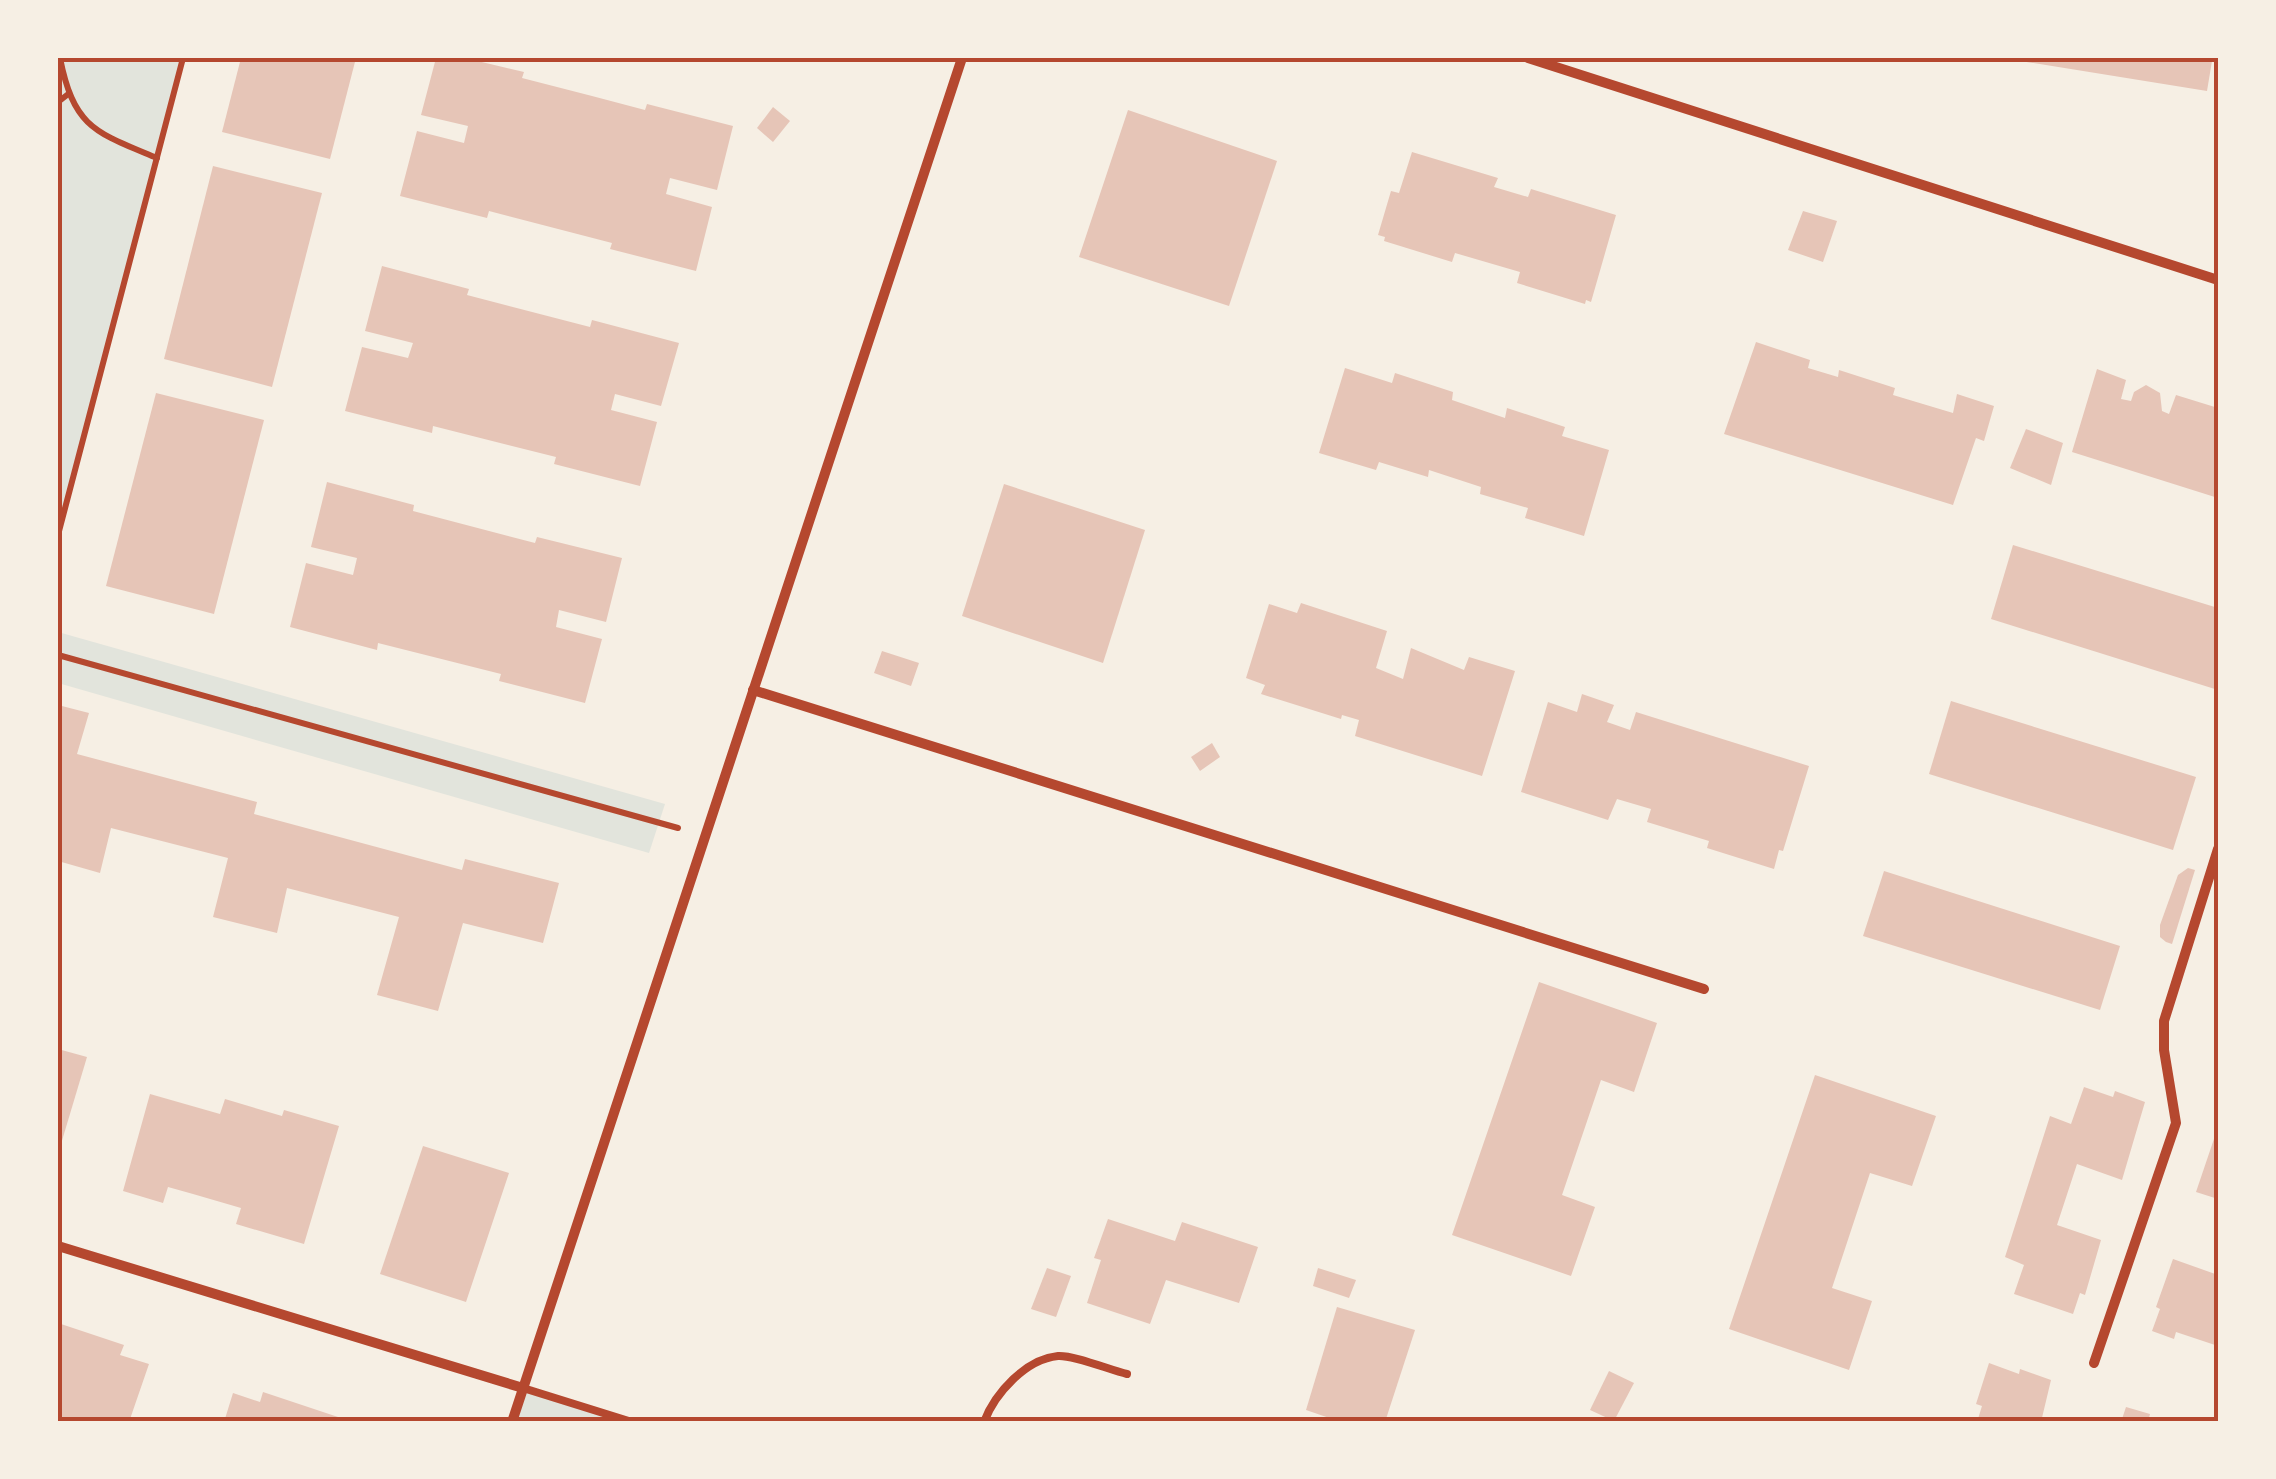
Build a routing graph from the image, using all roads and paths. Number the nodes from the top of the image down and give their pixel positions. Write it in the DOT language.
graph roads {
  1 [pos="60,58"];
  2 [pos="183,58"];
  3 [pos="962,58"];
  4 [pos="1528,58"];
  5 [pos="67,95"];
  6 [pos="58,102"];
  7 [pos="157,158"];
  8 [pos="2218,280"];
  9 [pos="58,534"];
  10 [pos="58,655"];
  11 [pos="754,690"];
  12 [pos="706,836"];
  13 [pos="2218,849"];
  14 [pos="1704,989"];
  15 [pos="58,1246"];
  16 [pos="2094,1363"];
  17 [pos="1127,1374"];
  18 [pos="523,1388"];
  19 [pos="512,1422"];
  20 [pos="632,1422"];
  21 [pos="984,1422"];
  1 -- 5 [label="path"];
  2 -- 7 [label="path"];
  3 -- 11 [label="street"];
  4 -- 8 [label="street"];
  5 -- 6 [label="path"];
  5 -- 7 [label="path"];
  7 -- 9 [label="path"];
  10 -- 12 [label="path"];
  11 -- 12 [label="street"];
  11 -- 14 [label="street"];
  12 -- 18 [label="street"];
  13 -- 16 [label="street"];
  15 -- 18 [label="street"];
  17 -- 21 [label="lane"];
  18 -- 19 [label="street"];
  18 -- 20 [label="lane"];
}
